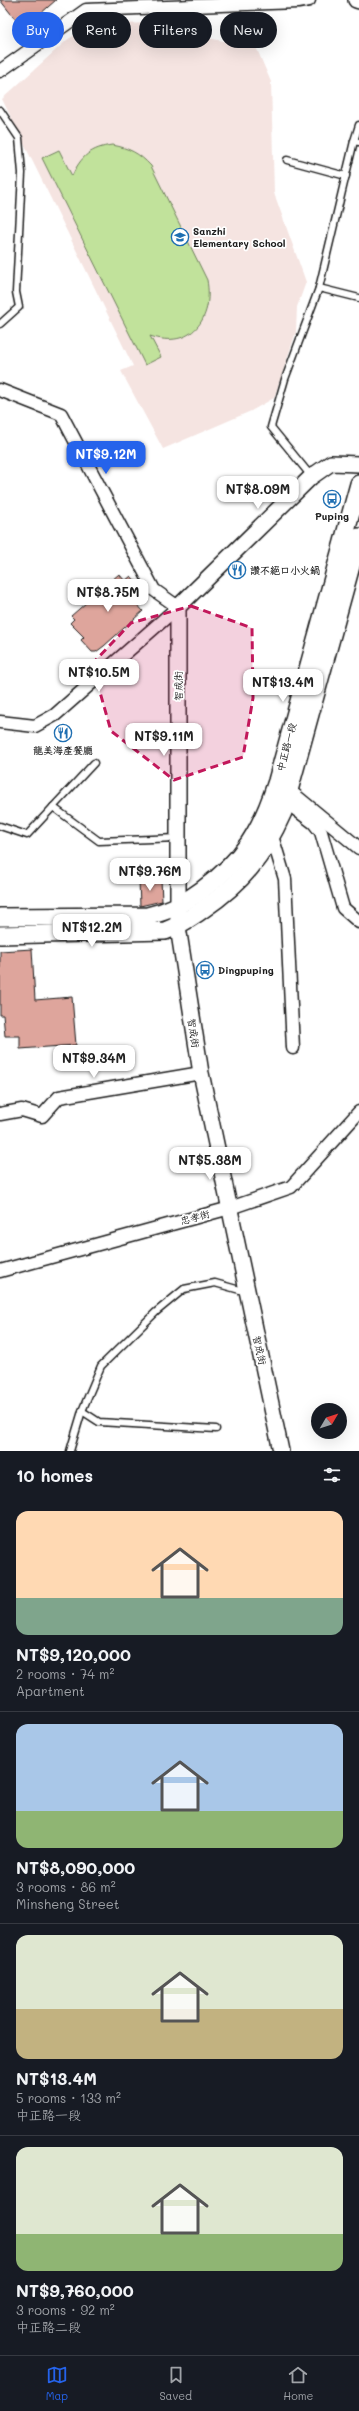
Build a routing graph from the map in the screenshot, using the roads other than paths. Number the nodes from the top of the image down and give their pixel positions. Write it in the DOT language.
graph roads {
  1 [pos="309,0"];
  2 [pos="356,0"];
  3 [pos="359,1"];
  4 [pos="86,5"];
  5 [pos="0,71"];
  6 [pos="0,110"];
  7 [pos="359,125"];
  8 [pos="357,142"];
  9 [pos="287,160"];
  10 [pos="346,176"];
  11 [pos="319,288"];
  12 [pos="359,298"];
  13 [pos="0,324"];
  14 [pos="0,390"];
  15 [pos="359,464"];
  16 [pos="311,477"];
  17 [pos="359,484"];
  18 [pos="359,537"];
  19 [pos="178,607"];
  20 [pos="0,722"];
  21 [pos="94,763"];
  22 [pos="288,796"];
  23 [pos="53,807"];
  24 [pos="0,826"];
  25 [pos="266,831"];
  26 [pos="178,838"];
  27 [pos="359,848"];
  28 [pos="176,907"];
  29 [pos="0,917"];
  30 [pos="359,922"];
  31 [pos="178,927"];
  32 [pos="0,935"];
  33 [pos="293,1048"];
  34 [pos="201,1073"];
  35 [pos="359,1112"];
  36 [pos="0,1114"];
  37 [pos="230,1208"];
  38 [pos="0,1271"];
  39 [pos="247,1292"];
  40 [pos="82,1411"];
  41 [pos="216,1429"];
  42 [pos="70,1451"];
  43 [pos="281,1451"];
  1 -- 4 [label="street"];
  2 -- 3 [label="street"];
  4 -- 5 [label="street"];
  6 -- 13 [label="lane"];
  7 -- 8 [label="lane"];
  8 -- 10 [label="lane"];
  9 -- 10 [label="lane"];
  10 -- 11 [label="lane"];
  11 -- 12 [label="lane"];
  11 -- 16 [label="lane"];
  14 -- 19 [label="street"];
  15 -- 16 [label="street"];
  16 -- 19 [label="street"];
  17 -- 25 [label="main road, 中正路一段"];
  18 -- 22 [label="main road, 中正路一段"];
  19 -- 20 [label="street"];
  19 -- 26 [label="street, 智成街"];
  21 -- 23 [label="lane"];
  22 -- 25 [label="main road, 中正路一段"];
  22 -- 27 [label="street"];
  22 -- 30 [label="street"];
  23 -- 24 [label="lane"];
  23 -- 26 [label="lane"];
  25 -- 28 [label="main road, 中正路一段"];
  25 -- 31 [label="main road, 中正路一段"];
  25 -- 33 [label="street"];
  26 -- 28 [label="street, 智成街"];
  28 -- 29 [label="main road, 中正路一段"];
  28 -- 31 [label="street, 智成街"];
  31 -- 32 [label="main road"];
  31 -- 34 [label="street, 智成街"];
  34 -- 36 [label="street"];
  34 -- 37 [label="street, 智成街"];
  35 -- 37 [label="street, 忠孝街"];
  37 -- 38 [label="street, 忠孝街"];
  37 -- 39 [label="street, 智成街"];
  39 -- 40 [label="lane"];
  39 -- 43 [label="street, 智成街"];
  40 -- 41 [label="lane"];
  40 -- 42 [label="lane"];
}
